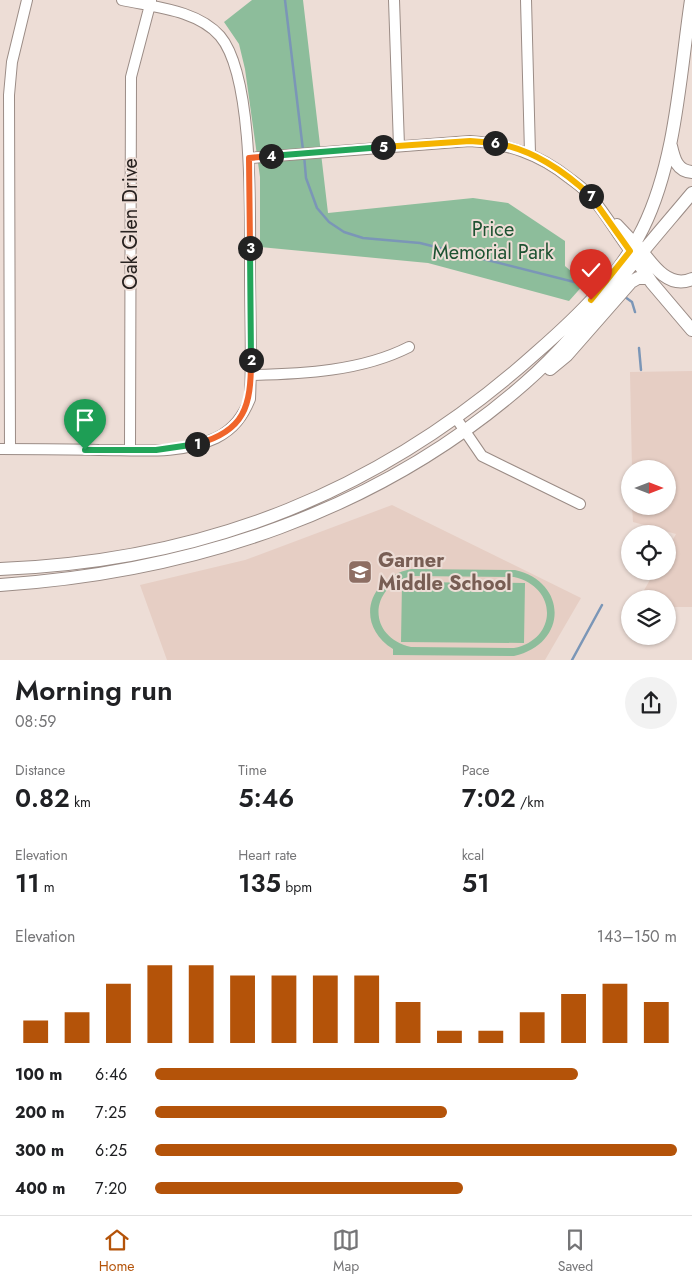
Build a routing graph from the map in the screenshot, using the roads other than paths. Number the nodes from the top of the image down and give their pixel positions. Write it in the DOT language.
graph roads {
  1 [pos="27,0"];
  2 [pos="122,0"];
  3 [pos="394,0"];
  4 [pos="526,0"];
  5 [pos="691,0"];
  6 [pos="150,3"];
  7 [pos="670,141"];
  8 [pos="399,146"];
  9 [pos="530,152"];
  10 [pos="249,158"];
  11 [pos="692,172"];
  12 [pos="692,193"];
  13 [pos="636,252"];
  14 [pos="648,278"];
  15 [pos="692,280"];
  16 [pos="692,330"];
  17 [pos="409,347"];
  18 [pos="251,375"];
  19 [pos="524,384"];
  20 [pos="456,418"];
  21 [pos="463,432"];
  22 [pos="5,449"];
  23 [pos="130,450"];
  24 [pos="338,497"];
  25 [pos="580,504"];
  26 [pos="193,548"];
  27 [pos="78,564"];
  28 [pos="51,567"];
  29 [pos="0,569"];
  30 [pos="80,577"];
  31 [pos="52,581"];
  32 [pos="0,585"];
  1 -- 22 [label="street"];
  2 -- 6 [label="street"];
  3 -- 8 [label="street"];
  4 -- 9 [label="street"];
  5 -- 7 [label="main road"];
  6 -- 10 [label="street"];
  6 -- 23 [label="street, Oak Glen Drive"];
  7 -- 11 [label="main road"];
  7 -- 13 [label="main road"];
  8 -- 9 [label="street"];
  8 -- 10 [label="street"];
  9 -- 13 [label="street"];
  10 -- 18 [label="street"];
  12 -- 13 [label="main road"];
  13 -- 14 [label="main road"];
  13 -- 15 [label="main road"];
  13 -- 19 [label="main road"];
  13 -- 20 [label="main road"];
  14 -- 16 [label="main road"];
  14 -- 19 [label="main road"];
  17 -- 18 [label="street"];
  18 -- 23 [label="street"];
  19 -- 21 [label="main road"];
  20 -- 21 [label="street"];
  20 -- 24 [label="main road"];
  21 -- 24 [label="main road"];
  21 -- 25 [label="street"];
  22 -- 23 [label="street"];
  24 -- 26 [label="main road"];
  26 -- 27 [label="main road"];
  26 -- 30 [label="main road"];
  27 -- 28 [label="main road"];
  27 -- 30 [label="street"];
  28 -- 29 [label="main road"];
  28 -- 31 [label="street"];
  30 -- 31 [label="main road"];
  31 -- 32 [label="main road"];
}
